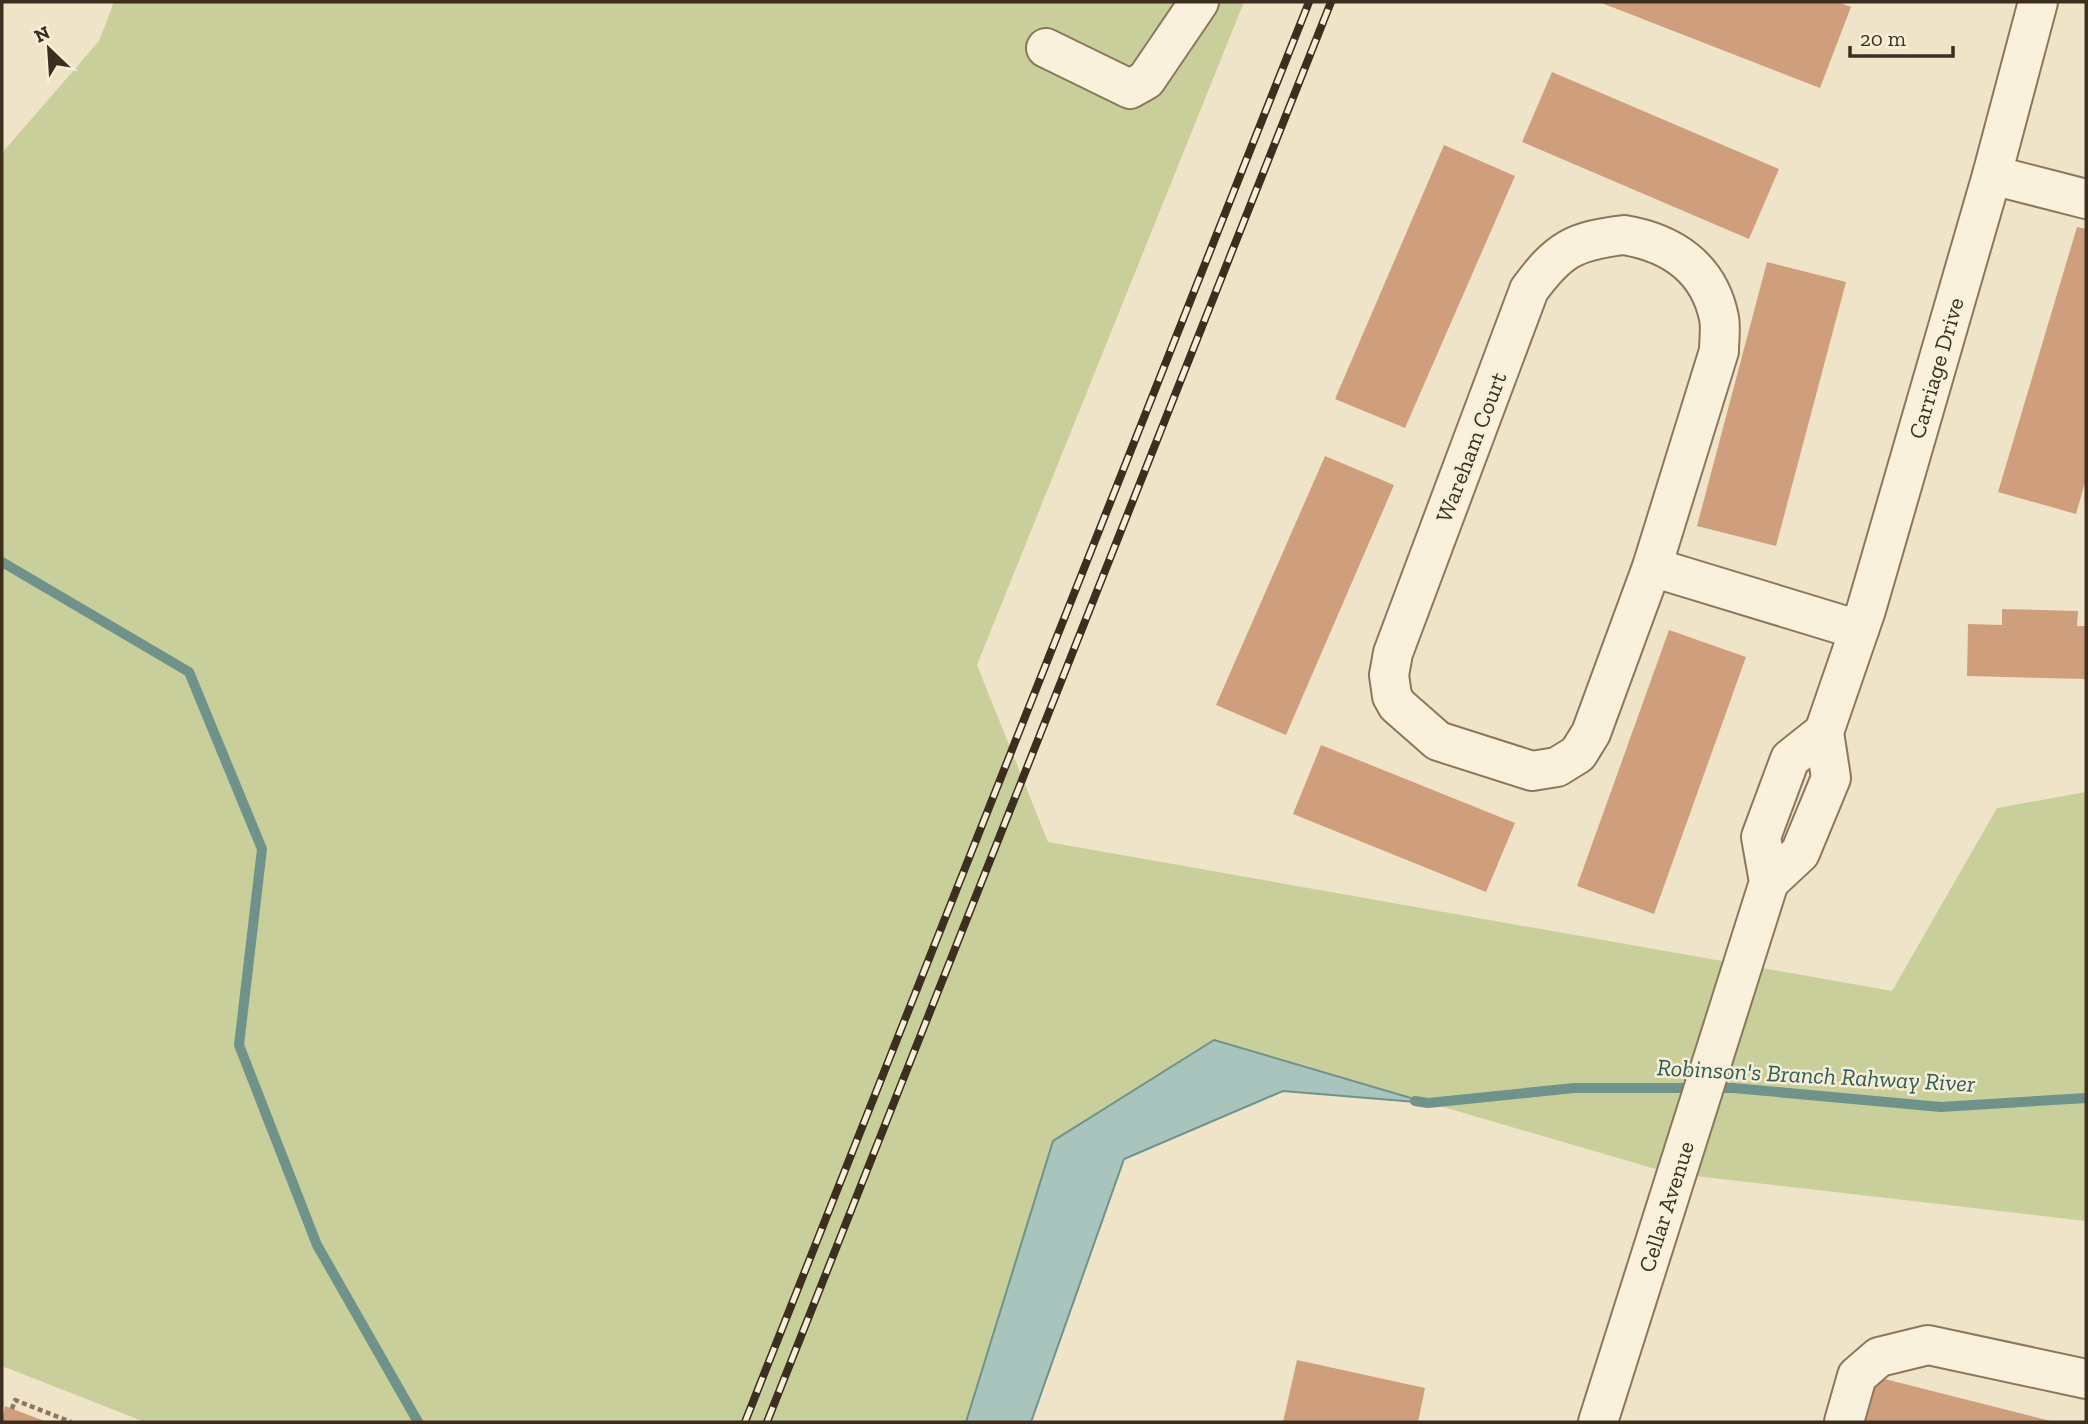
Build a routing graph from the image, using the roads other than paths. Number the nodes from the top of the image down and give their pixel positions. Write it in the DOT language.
graph roads {
  1 [pos="1199,2"];
  2 [pos="2038,2"];
  3 [pos="1045,48"];
  4 [pos="1992,175"];
  5 [pos="2086,200"];
  6 [pos="1651,567"];
  7 [pos="1860,630"];
  8 [pos="1734,990"];
  9 [pos="2086,1379"];
  10 [pos="1598,1422"];
  11 [pos="1844,1422"];
  1 -- 3 [label="street"];
  2 -- 4 [label="street, Carriage Drive"];
  4 -- 5 [label="street"];
  4 -- 7 [label="street, Carriage Drive"];
  6 -- 6 [label="street, Wareham Court"];
  6 -- 7 [label="street"];
  7 -- 8 [label="street, Carriage Drive"];
  8 -- 10 [label="street, Cellar Avenue"];
  9 -- 11 [label="street"];
}
